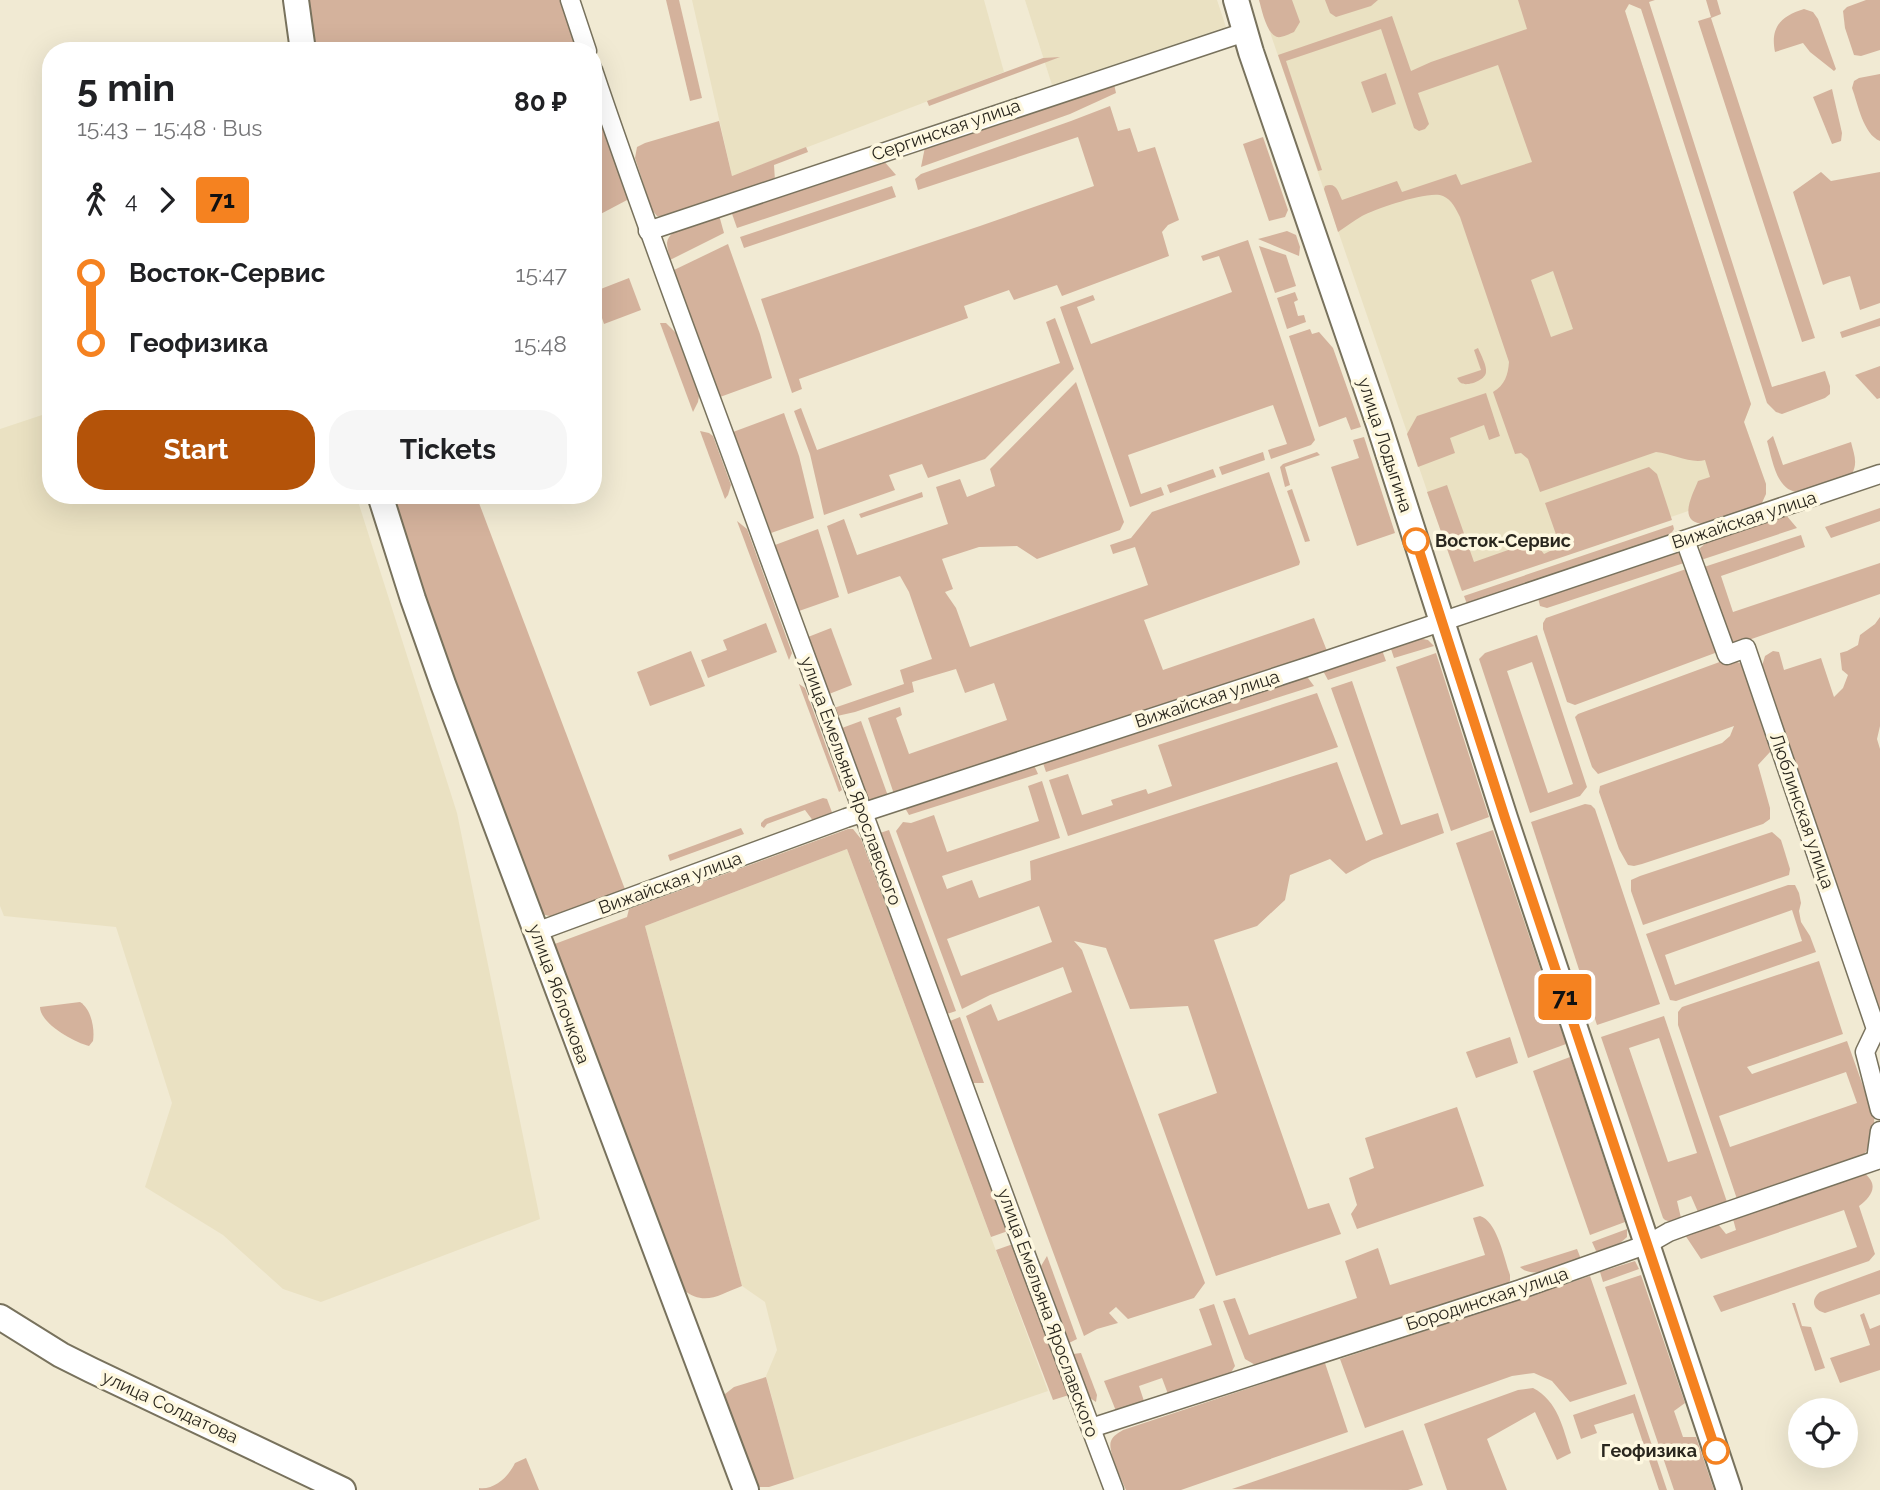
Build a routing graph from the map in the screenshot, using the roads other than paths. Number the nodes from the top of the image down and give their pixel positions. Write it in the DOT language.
graph roads {
  1 [pos="296,0"];
  2 [pos="570,0"];
  3 [pos="1236,0"];
  4 [pos="1245,32"];
  5 [pos="302,42"];
  6 [pos="584,42"];
  7 [pos="602,96"];
  8 [pos="648,230"];
  9 [pos="1880,474"];
  10 [pos="383,504"];
  11 [pos="1685,540"];
  12 [pos="1443,621"];
  13 [pos="861,813"];
  14 [pos="536,932"];
  15 [pos="1880,1110"];
  16 [pos="1880,1130"];
  17 [pos="1878,1159"];
  18 [pos="1648,1244"];
  19 [pos="0,1317"];
  20 [pos="1091,1428"];
  21 [pos="340,1489"];
  22 [pos="746,1490"];
  23 [pos="1114,1490"];
  24 [pos="1729,1490"];
  1 -- 5 [label="main road"];
  2 -- 6 [label="street"];
  3 -- 4 [label="main road, улица Лодыгина"];
  4 -- 8 [label="street, Сергинская улица"];
  4 -- 12 [label="main road, улица Лодыгина"];
  7 -- 8 [label="street, улица Емельяна Ярославского"];
  8 -- 13 [label="street, улица Емельяна Ярославского"];
  9 -- 11 [label="street, Вижайская улица"];
  10 -- 14 [label="main road, улица Яблочкова"];
  11 -- 12 [label="street, Вижайская улица"];
  11 -- 15 [label="street, Люблинская улица"];
  12 -- 13 [label="street, Вижайская улица"];
  12 -- 18 [label="main road, улица Лодыгина"];
  13 -- 14 [label="street, Вижайская улица"];
  13 -- 20 [label="street, улица Емельяна Ярославского"];
  14 -- 22 [label="main road, улица Яблочкова"];
  16 -- 17 [label="street"];
  17 -- 18 [label="street, Бородинская улица"];
  18 -- 20 [label="street, Бородинская улица"];
  18 -- 24 [label="main road, улица Лодыгина"];
  19 -- 21 [label="main road, улица Солдатова"];
  20 -- 23 [label="street, улица Емельяна Ярославского"];
}
